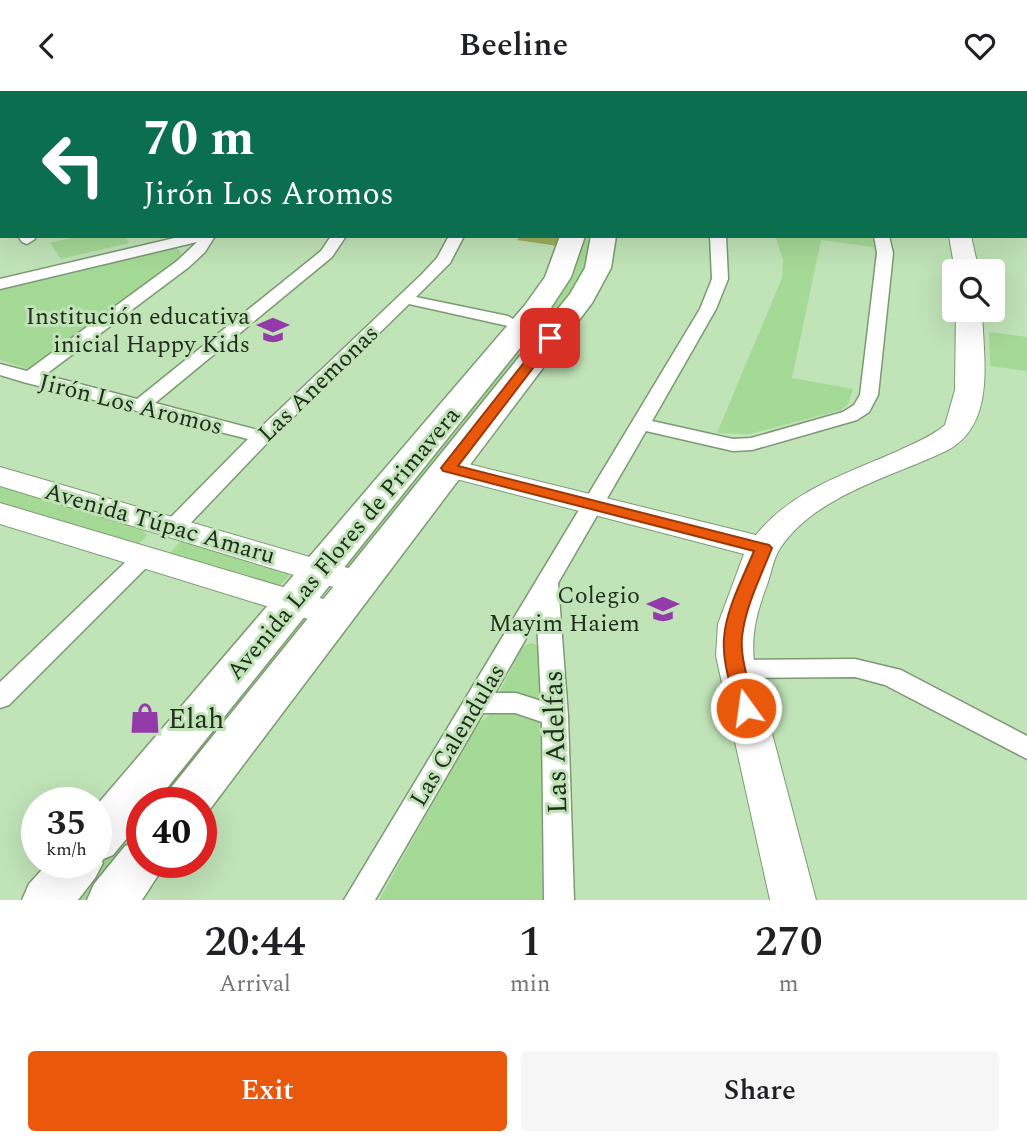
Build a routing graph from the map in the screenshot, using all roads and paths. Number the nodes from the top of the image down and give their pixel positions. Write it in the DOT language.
graph roads {
  1 [pos="197,238"];
  2 [pos="205,238"];
  3 [pos="338,238"];
  4 [pos="456,238"];
  5 [pos="572,238"];
  6 [pos="604,238"];
  7 [pos="718,238"];
  8 [pos="881,238"];
  9 [pos="960,238"];
  10 [pos="965,259"];
  11 [pos="0,284"];
  12 [pos="416,302"];
  13 [pos="508,321"];
  14 [pos="969,322"];
  15 [pos="0,369"];
  16 [pos="29,377"];
  17 [pos="141,405"];
  18 [pos="641,424"];
  19 [pos="262,437"];
  20 [pos="448,468"];
  21 [pos="0,476"];
  22 [pos="593,506"];
  23 [pos="3,517"];
  24 [pos="174,527"];
  25 [pos="764,548"];
  26 [pos="144,557"];
  27 [pos="359,583"];
  28 [pos="547,583"];
  29 [pos="307,587"];
  30 [pos="334,615"];
  31 [pos="736,669"];
  32 [pos="0,698"];
  33 [pos="477,703"];
  34 [pos="555,716"];
  35 [pos="1027,748"];
  36 [pos="200,787"];
  37 [pos="112,822"];
  38 [pos="65,878"];
  39 [pos="128,878"];
  40 [pos="47,900"];
  41 [pos="111,900"];
  42 [pos="359,900"];
  43 [pos="559,900"];
  44 [pos="793,900"];
  1 -- 11 [label="street"];
  2 -- 16 [label="street"];
  3 -- 17 [label="street"];
  4 -- 19 [label="street, Las Anemonas"];
  5 -- 29 [label="main road, Avenida Las Flores de Primavera"];
  6 -- 20 [label="main road, Avenida Las Flores de Primavera"];
  7 -- 18 [label="street, Las Calendulas"];
  8 -- 18 [label="street"];
  9 -- 10 [label="street"];
  12 -- 13 [label="street"];
  14 -- 25 [label="street"];
  15 -- 16 [label="street, Jirón Los Aromos"];
  16 -- 17 [label="street, Jirón Los Aromos"];
  17 -- 19 [label="street, Jirón Los Aromos"];
  18 -- 22 [label="street, Las Calendulas"];
  19 -- 24 [label="street, Las Anemonas"];
  20 -- 22 [label="street"];
  20 -- 27 [label="main road, Avenida Las Flores de Primavera"];
  21 -- 24 [label="street, Avenida Túpac Amaru"];
  22 -- 25 [label="street"];
  22 -- 28 [label="street, Las Calendulas"];
  23 -- 26 [label="street, Avenida Túpac Amaru"];
  24 -- 29 [label="street, Avenida Túpac Amaru"];
  25 -- 31 [label="street"];
  26 -- 29 [label="street, Avenida Túpac Amaru"];
  26 -- 32 [label="street"];
  27 -- 29 [label="street, Avenida Túpac Amaru"];
  27 -- 30 [label="main road, Avenida Las Flores de Primavera"];
  28 -- 33 [label="street, Las Calendulas"];
  28 -- 34 [label="street, Las Adelfas"];
  29 -- 30 [label="street, Avenida Túpac Amaru"];
  29 -- 37 [label="main road, Avenida Las Flores de Primavera"];
  30 -- 36 [label="main road, Avenida Las Flores de Primavera"];
  31 -- 35 [label="street"];
  31 -- 44 [label="street"];
  33 -- 34 [label="street"];
  33 -- 42 [label="street, Las Calendulas"];
  34 -- 43 [label="street, Las Adelfas"];
  38 -- 40 [label="main road"];
  39 -- 41 [label="main road"];
}
